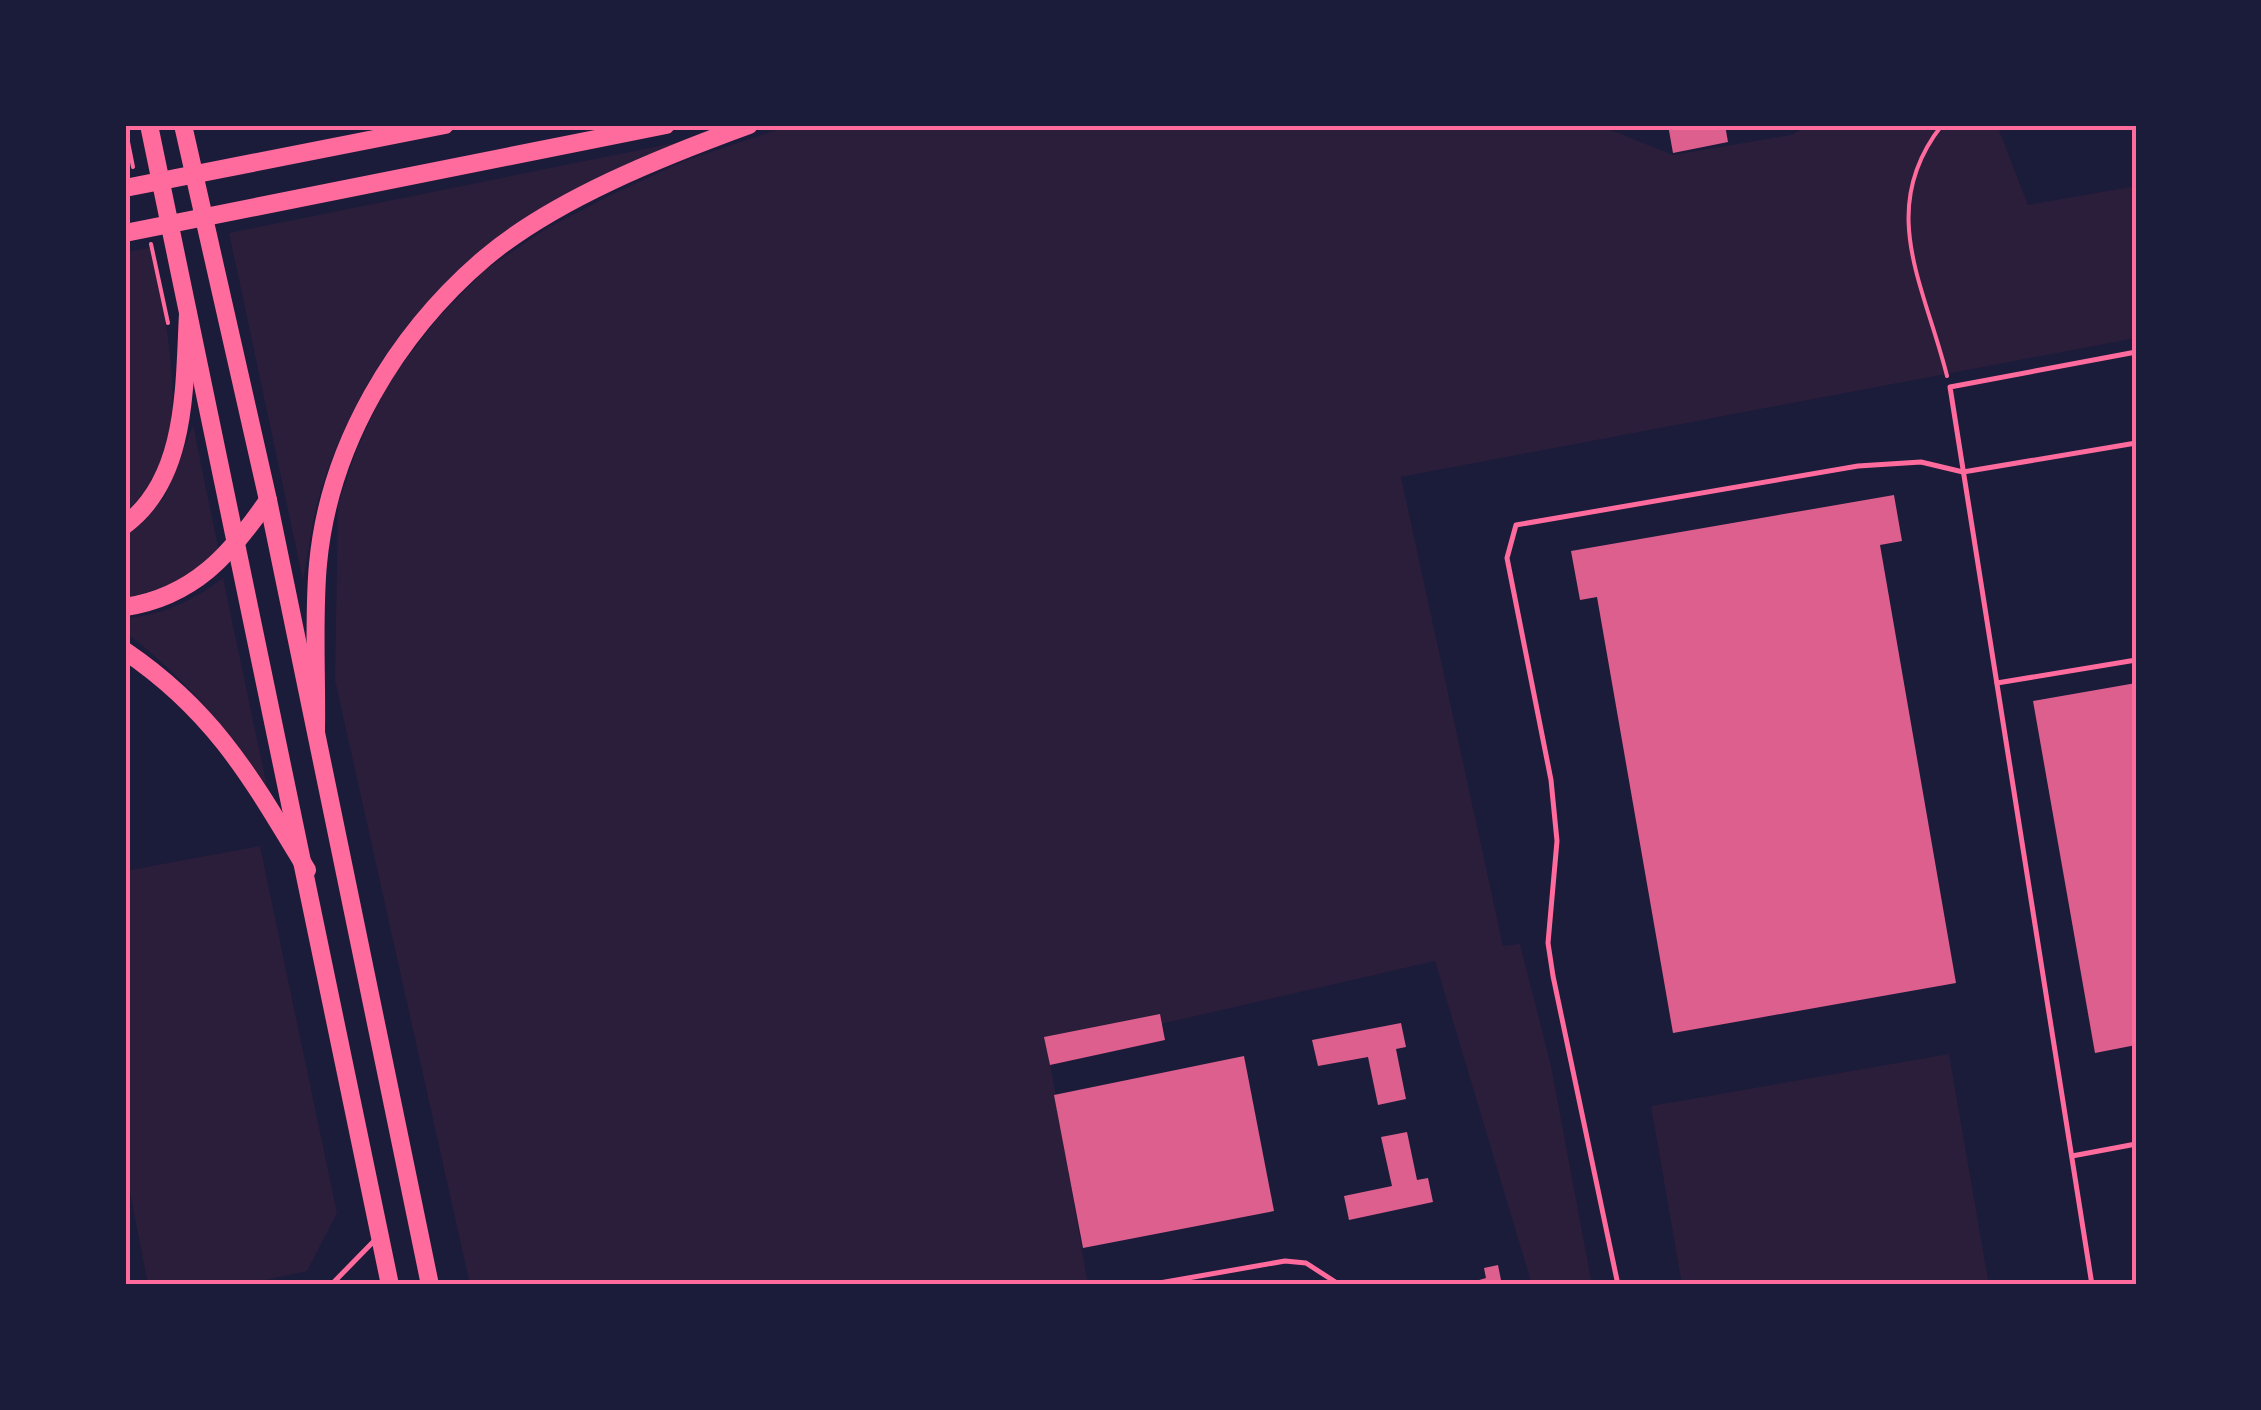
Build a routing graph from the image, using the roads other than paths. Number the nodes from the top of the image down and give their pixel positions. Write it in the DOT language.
graph roads {
  1 [pos="149,125"];
  2 [pos="445,125"];
  3 [pos="666,125"];
  4 [pos="749,125"];
  5 [pos="184,132"];
  6 [pos="128,180"];
  7 [pos="135,232"];
  8 [pos="188,314"];
  9 [pos="2136,352"];
  10 [pos="2136,443"];
  11 [pos="1963,472"];
  12 [pos="268,500"];
  13 [pos="125,524"];
  14 [pos="239,542"];
  15 [pos="125,607"];
  16 [pos="125,651"];
  17 [pos="2136,660"];
  18 [pos="1996,683"];
  19 [pos="316,731"];
  20 [pos="306,870"];
  21 [pos="372,1006"];
  22 [pos="337,1013"];
  23 [pos="2136,1144"];
  24 [pos="2072,1156"];
  25 [pos="379,1235"];
  26 [pos="331,1285"];
  27 [pos="390,1285"];
  28 [pos="430,1285"];
  29 [pos="1148,1285"];
  30 [pos="1340,1285"];
  31 [pos="1618,1285"];
  32 [pos="2092,1285"];
  1 -- 8 [label="main road"];
  2 -- 6 [label="main road"];
  3 -- 7 [label="main road"];
  4 -- 19 [label="main road"];
  5 -- 12 [label="main road"];
  8 -- 13 [label="main road"];
  8 -- 14 [label="main road"];
  9 -- 11 [label="lane"];
  10 -- 11 [label="lane"];
  11 -- 18 [label="lane"];
  11 -- 31 [label="lane"];
  12 -- 14 [label="main road"];
  12 -- 19 [label="main road"];
  14 -- 15 [label="main road"];
  14 -- 20 [label="main road"];
  16 -- 20 [label="main road"];
  17 -- 18 [label="lane"];
  18 -- 24 [label="lane"];
  19 -- 21 [label="main road"];
  20 -- 22 [label="main road"];
  21 -- 22 [label="main road"];
  21 -- 28 [label="main road"];
  22 -- 25 [label="main road"];
  23 -- 24 [label="lane"];
  24 -- 32 [label="lane"];
  25 -- 26 [label="lane"];
  25 -- 27 [label="main road"];
  29 -- 30 [label="lane"];
}
